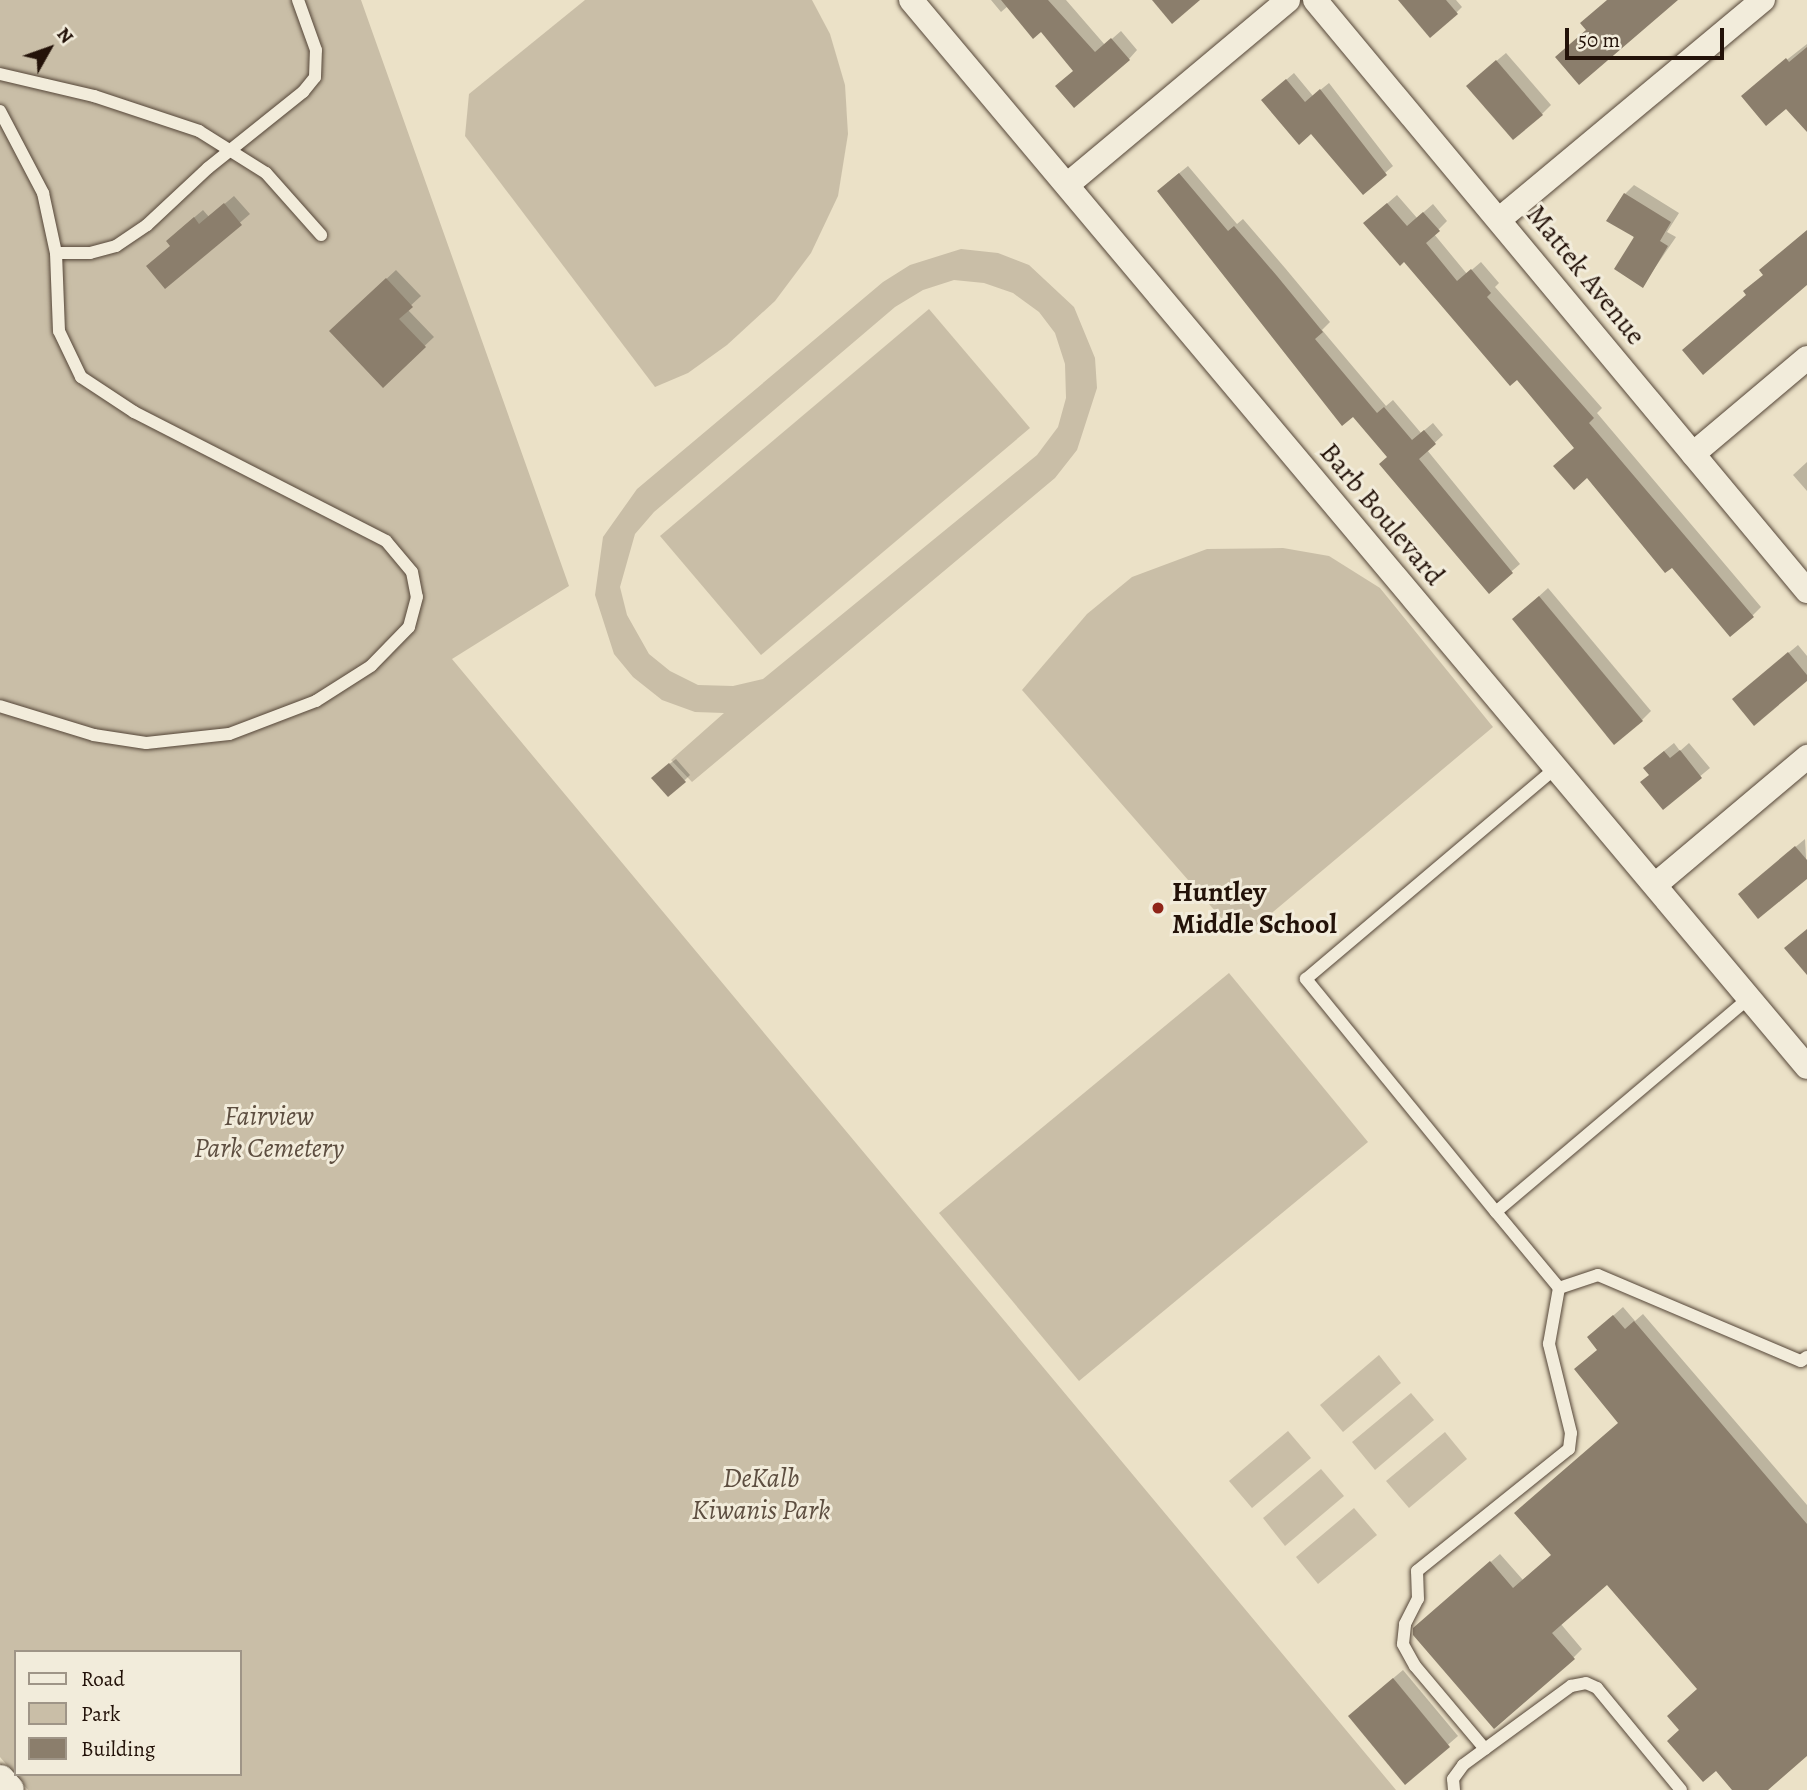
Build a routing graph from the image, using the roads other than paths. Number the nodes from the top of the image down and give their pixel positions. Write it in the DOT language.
graph roads {
  1 [pos="298,0"];
  2 [pos="911,0"];
  3 [pos="1288,0"];
  4 [pos="1315,0"];
  5 [pos="1763,0"];
  6 [pos="0,74"];
  7 [pos="0,111"];
  8 [pos="232,150"];
  9 [pos="1067,186"];
  10 [pos="1501,218"];
  11 [pos="321,235"];
  12 [pos="57,253"];
  13 [pos="1807,358"];
  14 [pos="1693,454"];
  15 [pos="1807,591"];
  16 [pos="0,706"];
  17 [pos="1807,757"];
  18 [pos="1556,768"];
  19 [pos="1655,885"];
  20 [pos="1749,998"];
  21 [pos="1807,1068"];
  22 [pos="1496,1212"];
  23 [pos="1559,1288"];
  24 [pos="1807,1357"];
  25 [pos="1485,1749"];
  26 [pos="0,1780"];
  27 [pos="9,1790"];
  28 [pos="1454,1790"];
  29 [pos="1681,1790"];
  1 -- 8 [label="lane"];
  2 -- 9 [label="street, Barb Boulevard"];
  3 -- 9 [label="street"];
  4 -- 10 [label="street, Mattek Avenue"];
  5 -- 10 [label="street"];
  6 -- 8 [label="lane"];
  7 -- 12 [label="lane"];
  8 -- 11 [label="lane"];
  8 -- 12 [label="lane"];
  9 -- 18 [label="street, Barb Boulevard"];
  10 -- 14 [label="street, Mattek Avenue"];
  12 -- 16 [label="lane"];
  13 -- 14 [label="street"];
  14 -- 15 [label="street, Mattek Avenue"];
  17 -- 19 [label="street"];
  18 -- 19 [label="street, Barb Boulevard"];
  18 -- 22 [label="lane"];
  19 -- 20 [label="street, Barb Boulevard"];
  20 -- 21 [label="street, Barb Boulevard"];
  20 -- 22 [label="lane"];
  22 -- 23 [label="lane"];
  23 -- 24 [label="lane"];
  23 -- 25 [label="lane"];
  25 -- 28 [label="lane"];
  25 -- 29 [label="lane"];
  26 -- 27 [label="street"];
}
